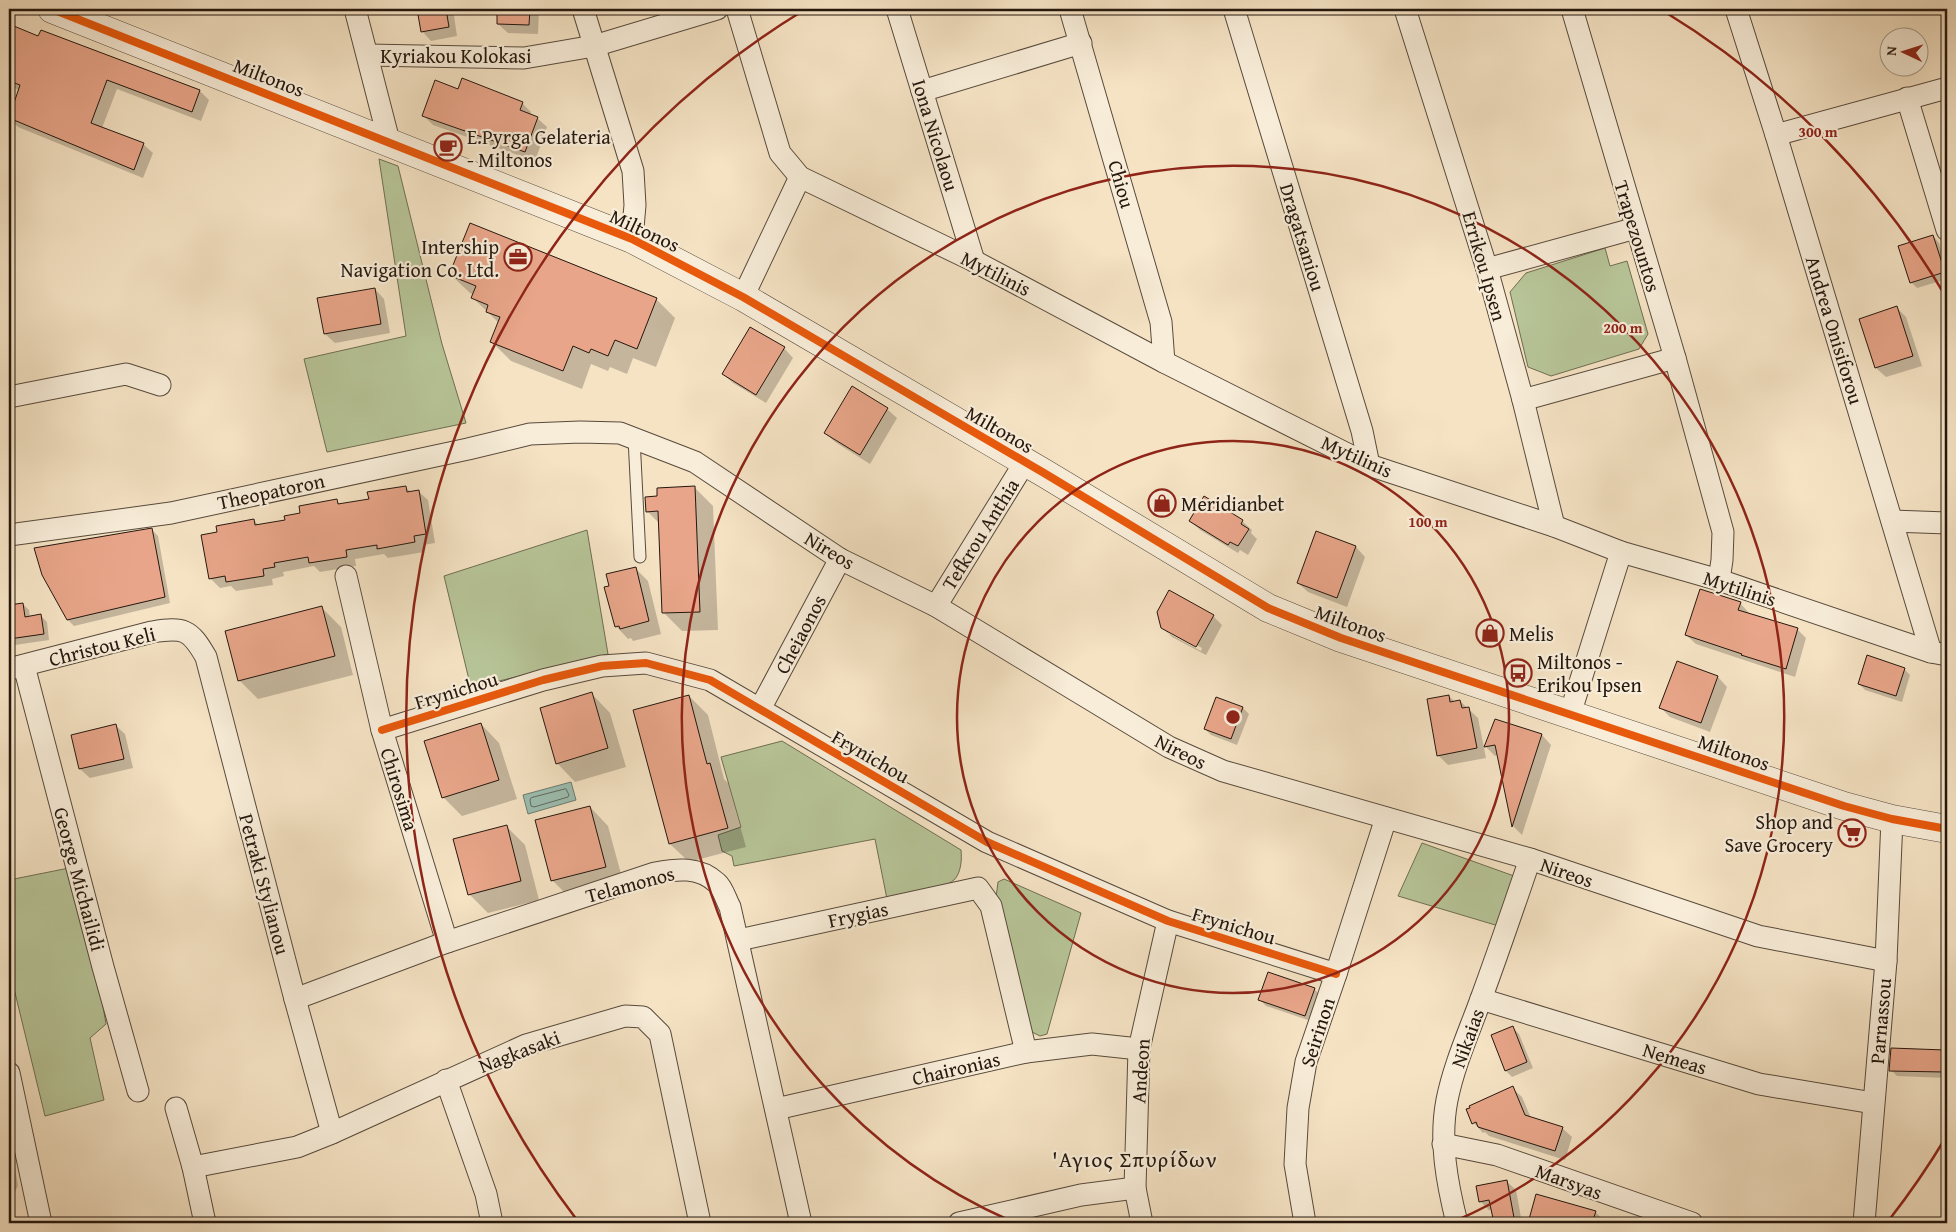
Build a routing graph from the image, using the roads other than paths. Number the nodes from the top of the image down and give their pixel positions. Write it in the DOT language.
graph roads {
  1 [pos="52,9"];
  2 [pos="355,9"];
  3 [pos="583,9"];
  4 [pos="717,9"];
  5 [pos="737,9"];
  6 [pos="897,9"];
  7 [pos="1070,9"];
  8 [pos="1234,9"];
  9 [pos="1405,9"];
  10 [pos="1572,9"];
  11 [pos="1736,9"];
  12 [pos="1081,43"];
  13 [pos="594,46"];
  14 [pos="368,55"];
  15 [pos="1947,88"];
  16 [pos="922,91"];
  17 [pos="1907,98"];
  18 [pos="1776,135"];
  19 [pos="389,141"];
  20 [pos="800,177"];
  21 [pos="1636,228"];
  22 [pos="1947,230"];
  23 [pos="632,239"];
  24 [pos="974,261"];
  25 [pos="1487,269"];
  26 [pos="743,297"];
  27 [pos="1675,358"];
  28 [pos="1164,362"];
  29 [pos="160,386"];
  30 [pos="9,397"];
  31 [pos="1523,400"];
  32 [pos="530,434"];
  33 [pos="634,438"];
  34 [pos="1025,462"];
  35 [pos="1369,465"];
  36 [pos="1892,521"];
  37 [pos="1947,523"];
  38 [pos="1554,526"];
  39 [pos="9,535"];
  40 [pos="1621,552"];
  41 [pos="640,557"];
  42 [pos="840,559"];
  43 [pos="346,576"];
  44 [pos="1719,580"];
  45 [pos="936,606"];
  46 [pos="195,638"];
  47 [pos="1939,654"];
  48 [pos="16,667"];
  49 [pos="760,709"];
  50 [pos="1570,714"];
  51 [pos="382,730"];
  52 [pos="1386,818"];
  53 [pos="1892,819"];
  54 [pos="1947,829"];
  55 [pos="1530,859"];
  56 [pos="1168,921"];
  57 [pos="738,940"];
  58 [pos="447,942"];
  59 [pos="1886,961"];
  60 [pos="1336,974"];
  61 [pos="295,998"];
  62 [pos="1481,999"];
  63 [pos="1139,1049"];
  64 [pos="1026,1052"];
  65 [pos="9,1073"];
  66 [pos="446,1080"];
  67 [pos="138,1091"];
  68 [pos="1873,1103"];
  69 [pos="176,1108"];
  70 [pos="776,1109"];
  71 [pos="332,1132"];
  72 [pos="1444,1144"];
  73 [pos="193,1167"];
  74 [pos="1135,1188"];
  75 [pos="35,1222"];
  76 [pos="205,1223"];
  77 [pos="492,1223"];
  78 [pos="700,1223"];
  79 [pos="801,1223"];
  80 [pos="959,1223"];
  81 [pos="1142,1223"];
  82 [pos="1305,1223"];
  83 [pos="1457,1223"];
  84 [pos="1692,1223"];
  85 [pos="1864,1223"];
  1 -- 19 [label="street, Miltonos"];
  2 -- 14 [label="street"];
  3 -- 13 [label="street"];
  4 -- 13 [label="street, Kyriakou Kolokasi"];
  5 -- 20 [label="street"];
  6 -- 16 [label="street, Iona Nicolaou"];
  7 -- 12 [label="street, Chiou"];
  8 -- 35 [label="street, Dragatsaniou"];
  9 -- 25 [label="street, Errikou Ipsen"];
  10 -- 21 [label="street, Trapezountos"];
  11 -- 18 [label="street, Andrea Onisiforou"];
  12 -- 16 [label="street"];
  12 -- 28 [label="street, Chiou"];
  13 -- 14 [label="street, Kyriakou Kolokasi"];
  13 -- 23 [label="street"];
  14 -- 19 [label="street"];
  15 -- 17 [label="street"];
  16 -- 24 [label="street, Iona Nicolaou"];
  17 -- 18 [label="street"];
  17 -- 22 [label="street"];
  18 -- 36 [label="street, Andrea Onisiforou"];
  19 -- 23 [label="street, Miltonos"];
  20 -- 24 [label="street, Mytilinis"];
  20 -- 26 [label="street"];
  21 -- 25 [label="street"];
  21 -- 27 [label="street, Trapezountos"];
  23 -- 26 [label="street, Miltonos"];
  24 -- 28 [label="street, Mytilinis"];
  25 -- 31 [label="street, Errikou Ipsen"];
  26 -- 34 [label="street, Miltonos"];
  27 -- 31 [label="street"];
  27 -- 44 [label="street, Trapezountos"];
  28 -- 35 [label="street, Mytilinis"];
  29 -- 30 [label="street"];
  31 -- 38 [label="street, Errikou Ipsen"];
  32 -- 33 [label="street, Nireos"];
  32 -- 39 [label="street, Theopatoron"];
  33 -- 41 [label="lane"];
  33 -- 42 [label="street, Nireos"];
  34 -- 45 [label="street, Tefkrou Anthia"];
  34 -- 50 [label="street, Miltonos"];
  35 -- 38 [label="street, Mytilinis"];
  36 -- 37 [label="street"];
  36 -- 47 [label="street, Andrea Onisiforou"];
  38 -- 40 [label="street, Mytilinis"];
  40 -- 44 [label="street, Mytilinis"];
  40 -- 50 [label="street"];
  42 -- 45 [label="street, Nireos"];
  42 -- 49 [label="street, Cheiaonos"];
  43 -- 51 [label="street, Chirosima"];
  44 -- 47 [label="street, Mytilinis"];
  45 -- 52 [label="street, Nireos"];
  46 -- 48 [label="street, Christou Keli"];
  46 -- 61 [label="street, Petraki Stylianou"];
  48 -- 67 [label="street, George Michailidi"];
  49 -- 51 [label="street, Frynichou"];
  49 -- 56 [label="street, Frynichou"];
  50 -- 53 [label="street, Miltonos"];
  51 -- 58 [label="street, Chirosima"];
  52 -- 55 [label="street, Nireos"];
  52 -- 60 [label="street, Seirinon"];
  53 -- 54 [label="street, Miltonos"];
  53 -- 59 [label="street, Parnassou"];
  55 -- 59 [label="street, Nireos"];
  55 -- 62 [label="street, Nikaias"];
  56 -- 60 [label="street, Frynichou"];
  56 -- 63 [label="street, Andeon"];
  57 -- 58 [label="street, Telamonos"];
  57 -- 64 [label="street, Frygias"];
  57 -- 70 [label="street, Telamonos"];
  58 -- 61 [label="street, Telamonos"];
  59 -- 68 [label="street, Parnassou"];
  60 -- 82 [label="street, Seirinon"];
  61 -- 71 [label="street, Petraki Stylianou"];
  62 -- 68 [label="street, Nemeas"];
  62 -- 72 [label="street, Nikaias"];
  63 -- 64 [label="street, Chaironias"];
  63 -- 74 [label="street, Andeon"];
  64 -- 70 [label="street, Chaironias"];
  65 -- 75 [label="street"];
  66 -- 71 [label="street, Nagkasaki"];
  66 -- 77 [label="street"];
  66 -- 78 [label="street, Nagkasaki"];
  68 -- 85 [label="street, Parnassou"];
  69 -- 73 [label="street"];
  70 -- 79 [label="street, Telamonos"];
  71 -- 73 [label="street, Nagkasaki"];
  72 -- 83 [label="street, Nikaias"];
  72 -- 84 [label="street, Marsyas"];
  73 -- 76 [label="street"];
  74 -- 80 [label="street"];
  74 -- 81 [label="street, Andeon"];
}
